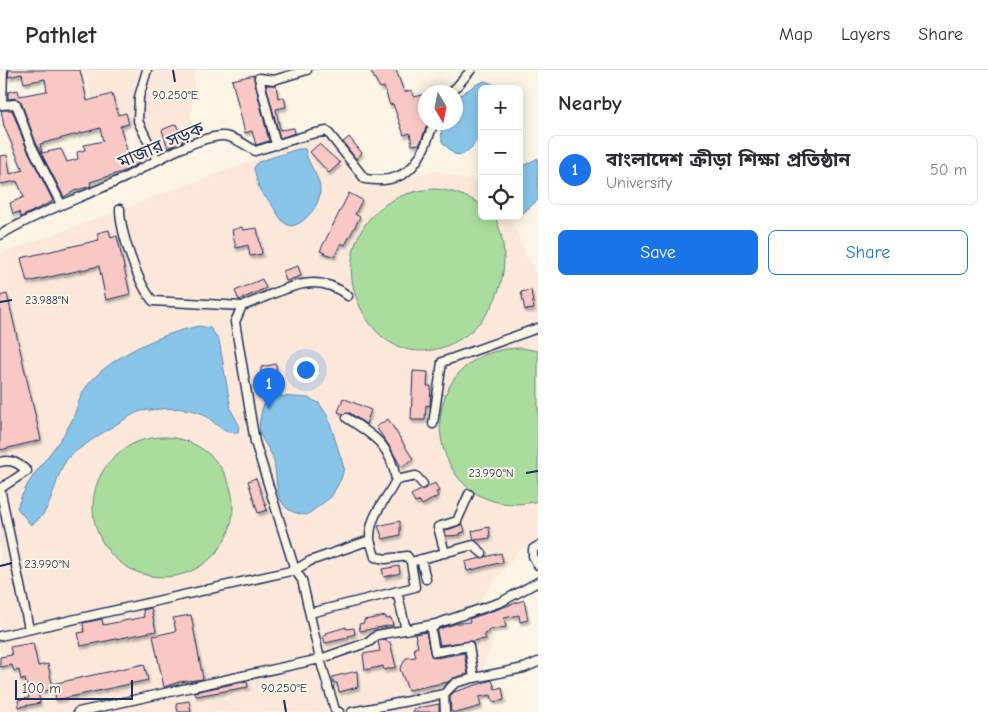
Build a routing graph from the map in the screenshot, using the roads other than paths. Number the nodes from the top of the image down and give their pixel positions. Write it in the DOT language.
graph roads {
  1 [pos="3,70"];
  2 [pos="148,70"];
  3 [pos="307,70"];
  4 [pos="471,70"];
  5 [pos="458,85"];
  6 [pos="430,130"];
  7 [pos="276,144"];
  8 [pos="157,160"];
  9 [pos="61,204"];
  10 [pos="120,209"];
  11 [pos="2,232"];
  12 [pos="348,296"];
  13 [pos="242,306"];
  14 [pos="538,328"];
  15 [pos="347,418"];
  16 [pos="433,424"];
  17 [pos="0,462"];
  18 [pos="396,480"];
  19 [pos="423,484"];
  20 [pos="1,488"];
  21 [pos="469,494"];
  22 [pos="370,540"];
  23 [pos="538,546"];
  24 [pos="444,553"];
  25 [pos="482,553"];
  26 [pos="421,560"];
  27 [pos="411,562"];
  28 [pos="538,565"];
  29 [pos="295,570"];
  30 [pos="426,579"];
  31 [pos="538,582"];
  32 [pos="396,591"];
  33 [pos="310,613"];
  34 [pos="436,624"];
  35 [pos="29,629"];
  36 [pos="406,630"];
  37 [pos="0,636"];
  38 [pos="320,659"];
  39 [pos="538,662"];
  40 [pos="474,678"];
  41 [pos="444,694"];
  42 [pos="98,710"];
  43 [pos="78,712"];
  44 [pos="339,712"];
  45 [pos="352,712"];
  46 [pos="445,712"];
  1 -- 9 [label="street"];
  2 -- 8 [label="street"];
  3 -- 7 [label="street"];
  4 -- 5 [label="street"];
  6 -- 7 [label="street, মাজার সড়ক"];
  7 -- 8 [label="street, মাজার সড়ক"];
  8 -- 9 [label="street, মাজার সড়ক"];
  9 -- 11 [label="street, মাজার সড়ক"];
  10 -- 13 [label="street"];
  12 -- 13 [label="street"];
  13 -- 29 [label="street"];
  14 -- 16 [label="street"];
  15 -- 18 [label="street"];
  17 -- 20 [label="street"];
  18 -- 19 [label="street"];
  18 -- 22 [label="street"];
  20 -- 35 [label="street"];
  21 -- 24 [label="street"];
  22 -- 27 [label="street"];
  22 -- 29 [label="street"];
  23 -- 28 [label="street"];
  24 -- 25 [label="street"];
  24 -- 26 [label="street"];
  26 -- 27 [label="street"];
  26 -- 30 [label="street"];
  27 -- 32 [label="street"];
  29 -- 33 [label="street"];
  29 -- 35 [label="street"];
  31 -- 34 [label="street"];
  32 -- 33 [label="street"];
  32 -- 36 [label="street"];
  33 -- 38 [label="street"];
  34 -- 36 [label="street"];
  34 -- 40 [label="street"];
  35 -- 37 [label="street"];
  36 -- 38 [label="street"];
  38 -- 42 [label="street"];
  38 -- 44 [label="street"];
  39 -- 40 [label="street"];
  40 -- 41 [label="street"];
  41 -- 45 [label="street"];
  41 -- 46 [label="street"];
  42 -- 43 [label="street"];
}
